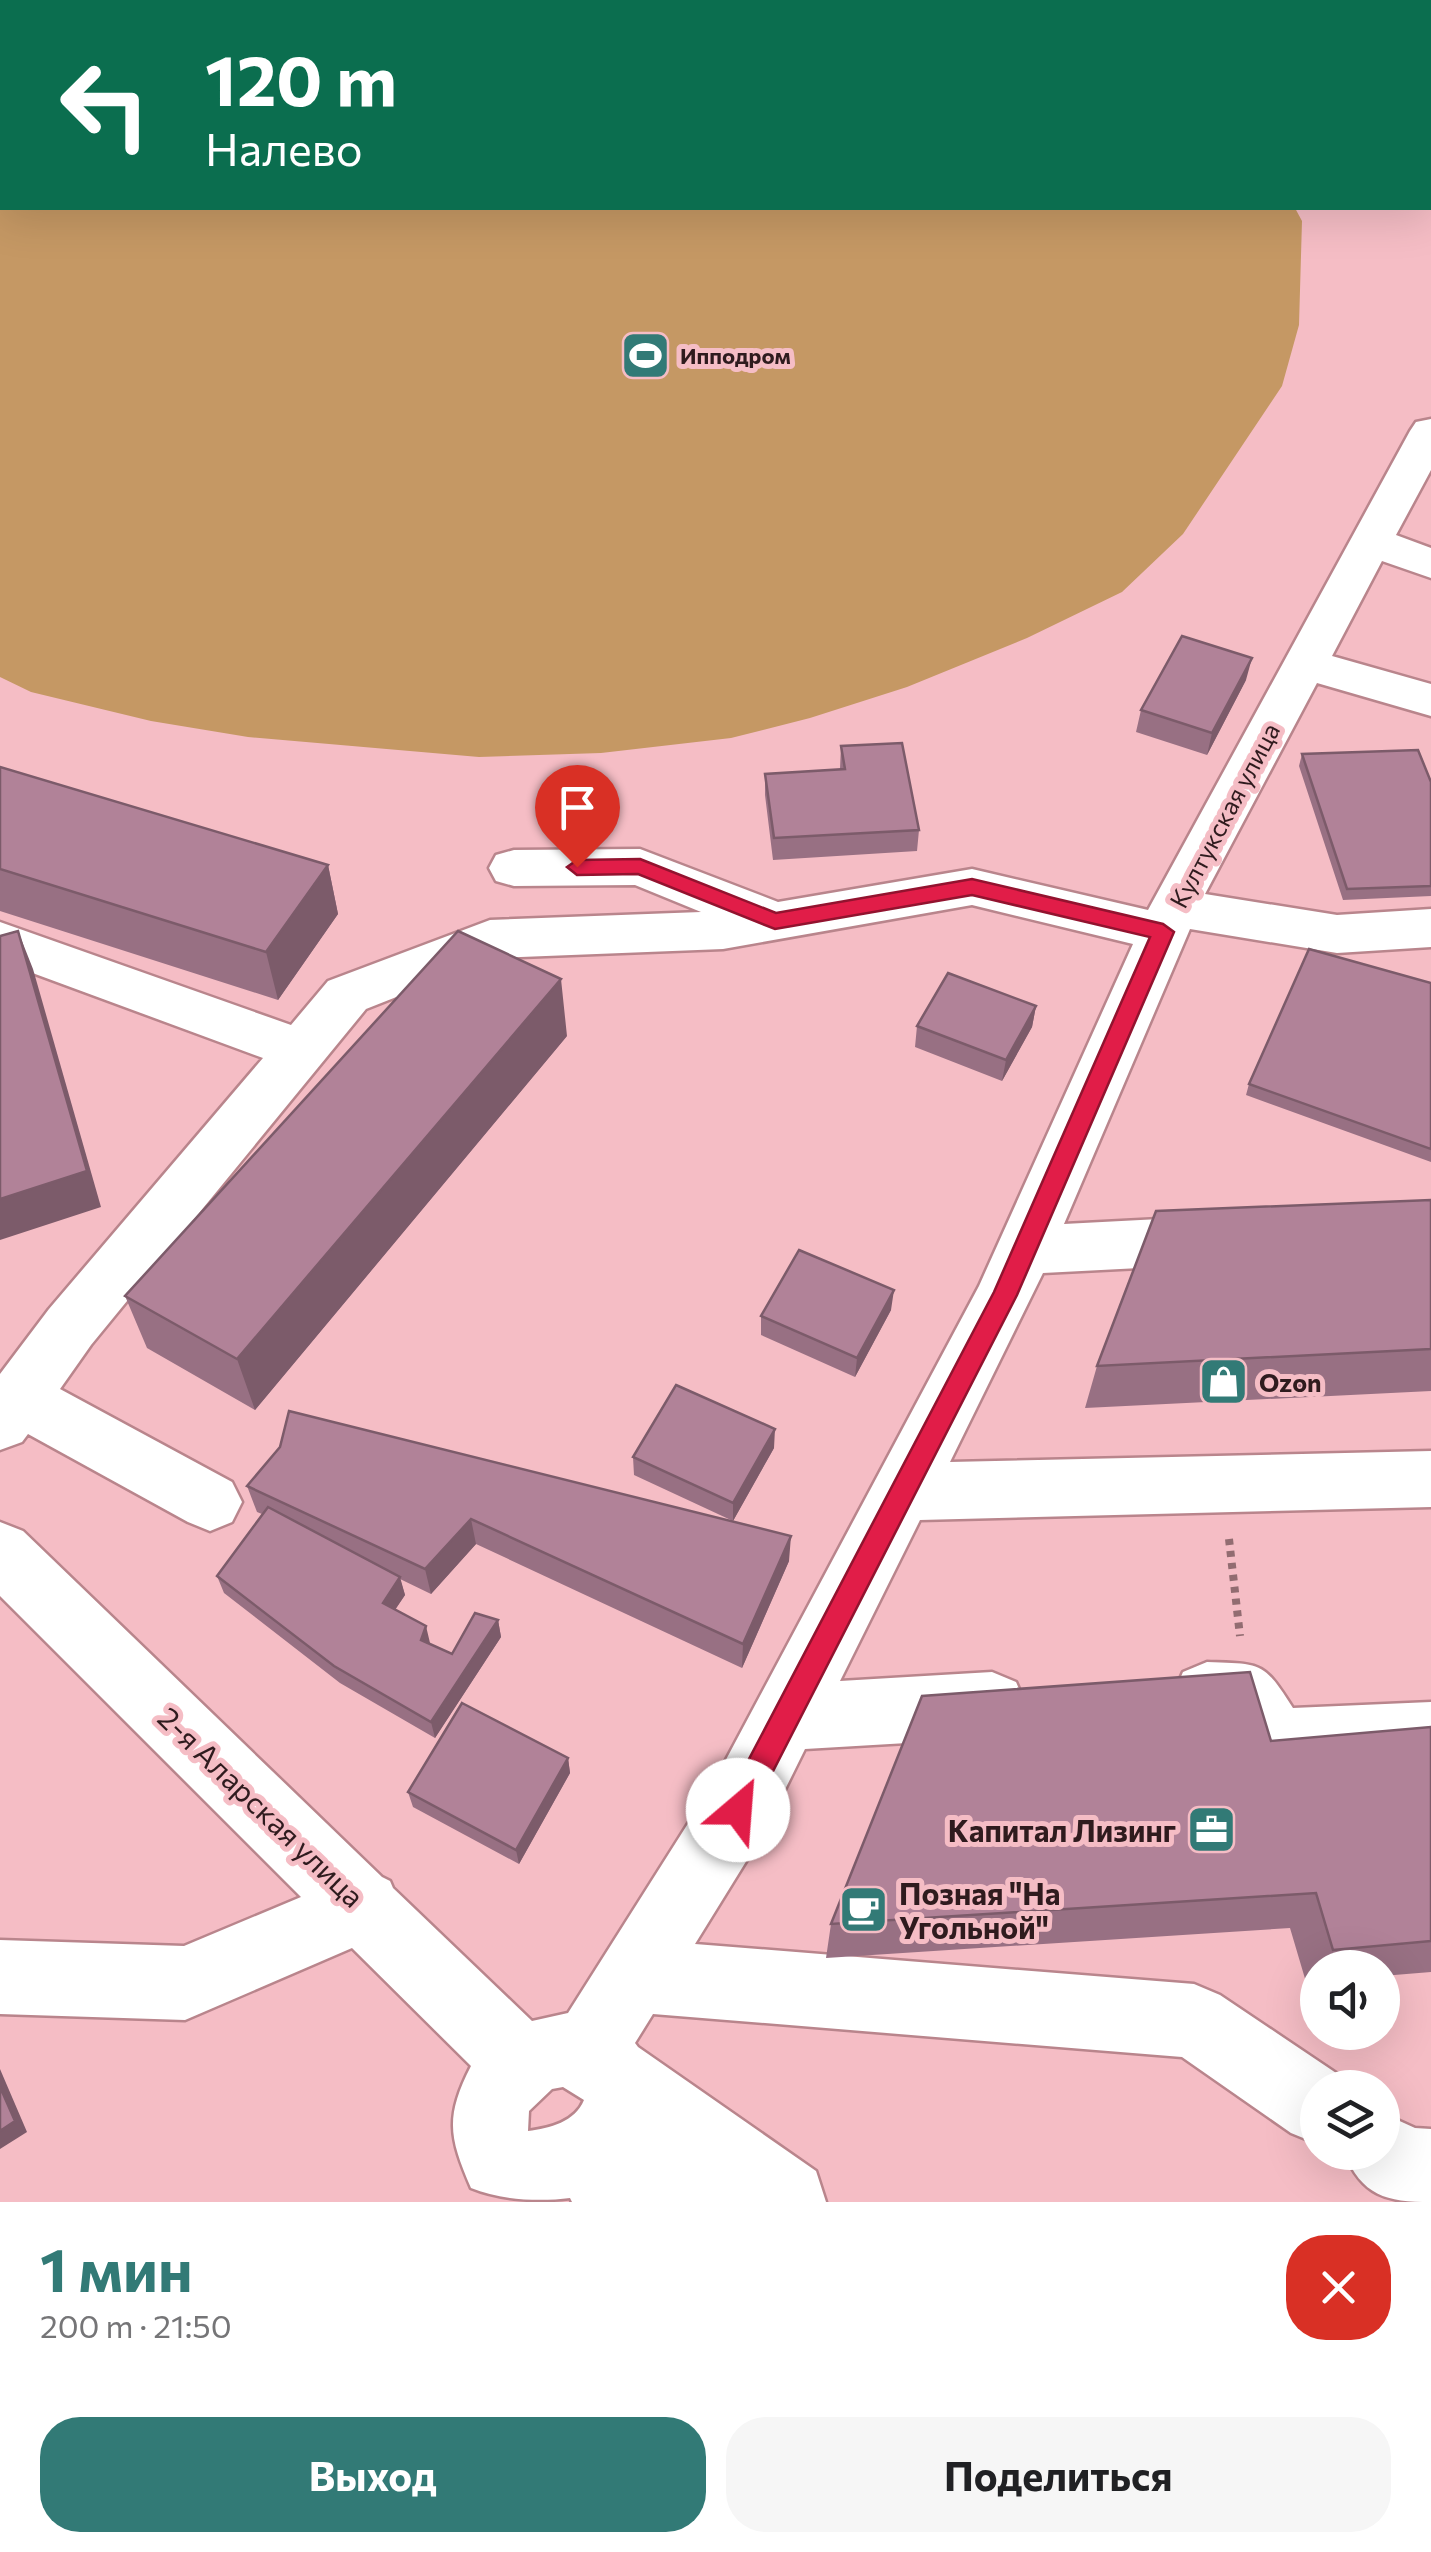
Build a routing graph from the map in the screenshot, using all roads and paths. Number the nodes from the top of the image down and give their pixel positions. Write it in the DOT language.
graph roads {
  1 [pos="1429,438"];
  2 [pos="1371,541"];
  3 [pos="1431,564"];
  4 [pos="1304,664"];
  5 [pos="1431,700"];
  6 [pos="514,868"];
  7 [pos="1169,920"];
  8 [pos="775,921"];
  9 [pos="1431,928"];
  10 [pos="0,941"];
  11 [pos="300,1050"];
  12 [pos="1276,1237"];
  13 [pos="1025,1250"];
  14 [pos="9,1410"];
  15 [pos="1431,1479"];
  16 [pos="1222,1485"];
  17 [pos="902,1492"];
  18 [pos="210,1502"];
  19 [pos="0,1552"];
  20 [pos="1149,1696"];
  21 [pos="1247,1696"];
  22 [pos="1052,1702"];
  23 [pos="785,1717"];
  24 [pos="1431,1735"];
  25 [pos="365,1906"];
  26 [pos="634,1976"];
  27 [pos="0,1977"];
  28 [pos="570,2062"];
  29 [pos="1300,2094"];
  30 [pos="1400,2164"];
  31 [pos="1431,2168"];
  32 [pos="542,2190"];
  33 [pos="797,2200"];
  1 -- 2 [label="street, Култукская улица"];
  2 -- 3 [label="street"];
  2 -- 4 [label="street, Култукская улица"];
  4 -- 5 [label="street"];
  4 -- 7 [label="street, Култукская улица"];
  6 -- 8 [label="street"];
  7 -- 8 [label="street"];
  7 -- 9 [label="street"];
  7 -- 13 [label="street, Култукская улица"];
  8 -- 11 [label="street"];
  10 -- 11 [label="street"];
  11 -- 14 [label="street"];
  12 -- 13 [label="street"];
  13 -- 17 [label="street, Култукская улица"];
  14 -- 18 [label="street"];
  15 -- 16 [label="street"];
  16 -- 17 [label="street"];
  16 -- 21 [label="path"];
  17 -- 23 [label="street, Култукская улица"];
  19 -- 25 [label="street, 2-я Аларская улица"];
  20 -- 21 [label="street"];
  21 -- 24 [label="street"];
  22 -- 23 [label="street"];
  23 -- 26 [label="street, Култукская улица"];
  25 -- 27 [label="street"];
  25 -- 28 [label="street, 2-я Аларская улица"];
  26 -- 28 [label="street, Култукская улица"];
  26 -- 29 [label="street"];
  28 -- 32 [label="street"];
  28 -- 32 [label="street, Култукская улица"];
  28 -- 33 [label="street"];
  30 -- 31 [label="street"];
  32 -- 33 [label="street"];
}
